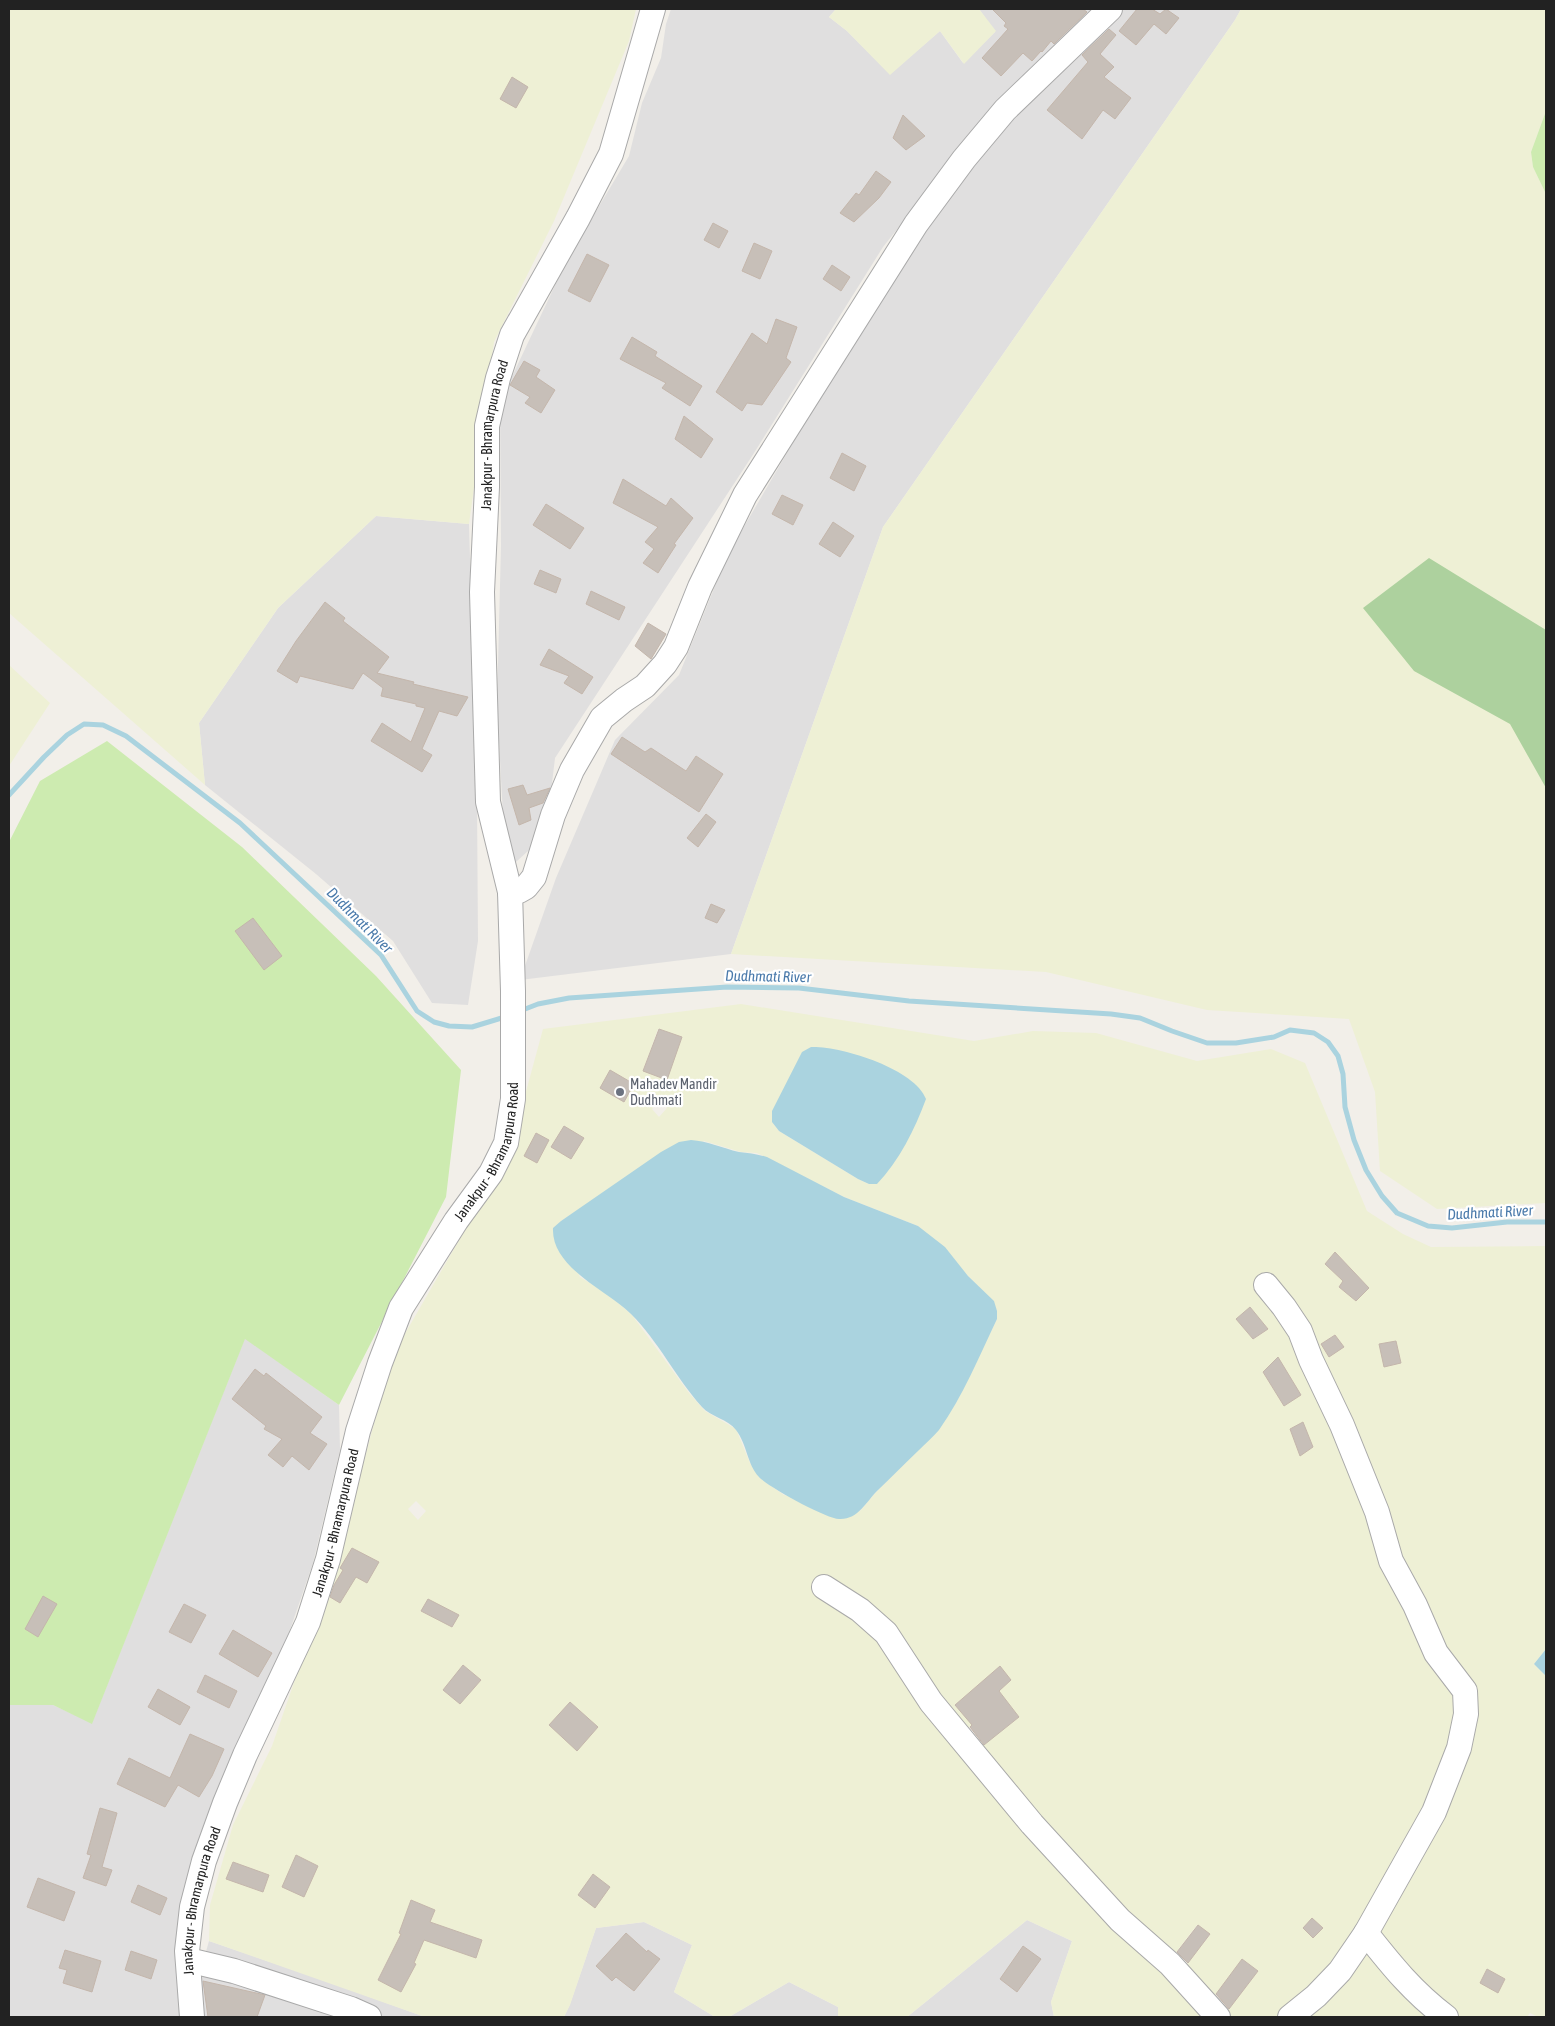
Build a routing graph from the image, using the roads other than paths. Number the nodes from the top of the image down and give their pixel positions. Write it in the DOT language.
graph roads {
  1 [pos="653,9"];
  2 [pos="1110,9"];
  3 [pos="510,892"];
  4 [pos="1266,1284"];
  5 [pos="824,1587"];
  6 [pos="1366,1933"];
  7 [pos="188,1960"];
  8 [pos="192,2017"];
  9 [pos="369,2017"];
  10 [pos="1218,2017"];
  11 [pos="1290,2017"];
  12 [pos="1446,2017"];
  1 -- 3 [label="street, Janakpur - Bhramarpura Road"];
  2 -- 3 [label="street"];
  3 -- 7 [label="street, Janakpur - Bhramarpura Road"];
  4 -- 6 [label="street"];
  5 -- 10 [label="street"];
  6 -- 11 [label="street"];
  6 -- 12 [label="street"];
  7 -- 8 [label="street, Janakpur - Bhramarpura Road"];
  7 -- 9 [label="street"];
}
